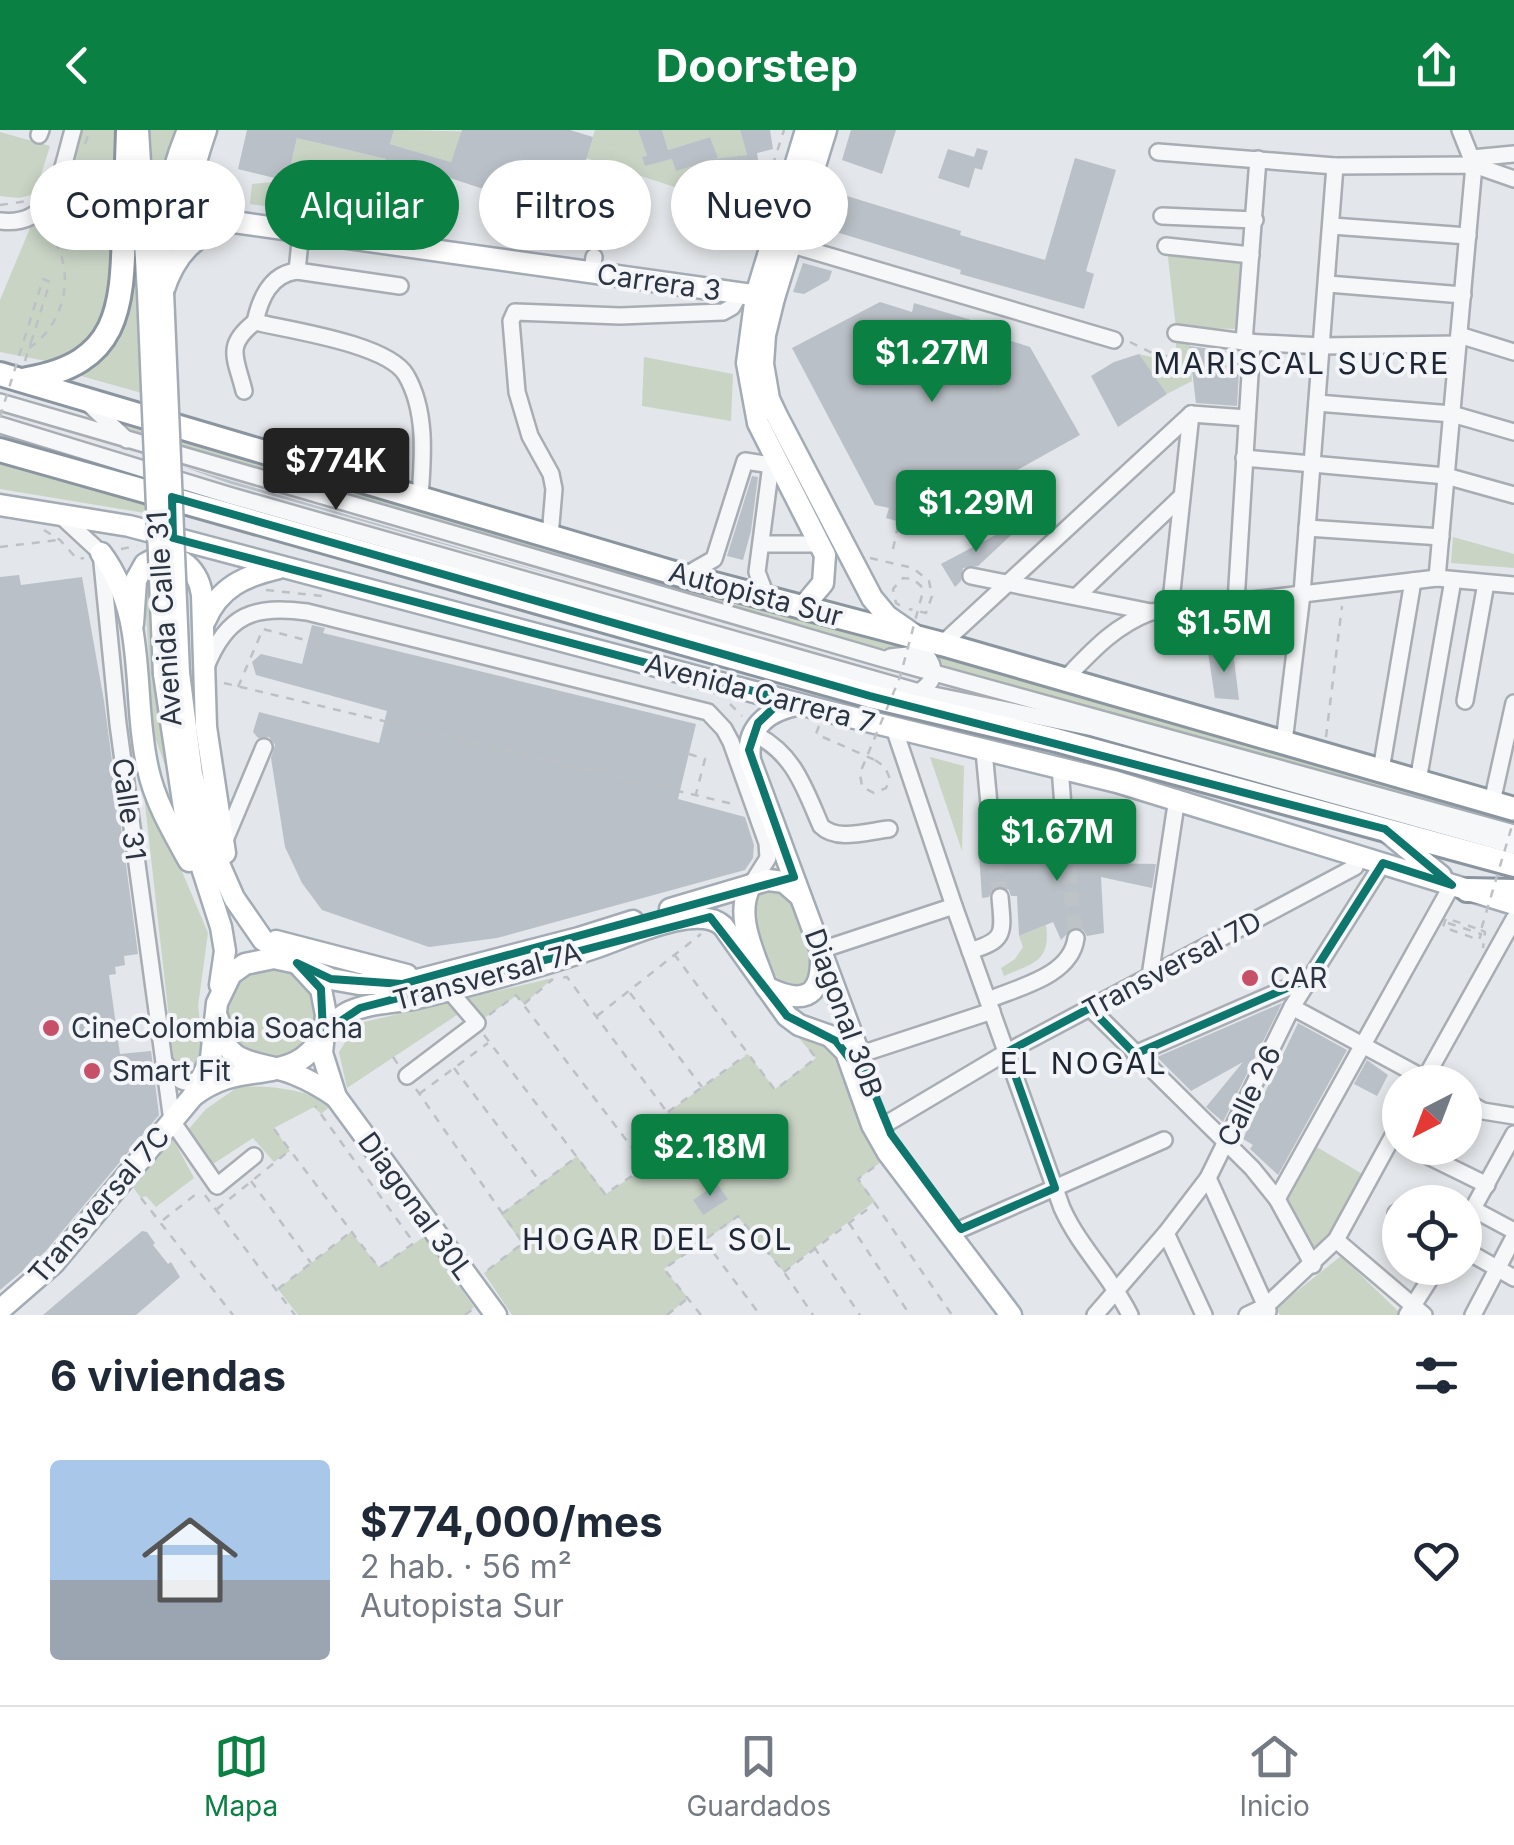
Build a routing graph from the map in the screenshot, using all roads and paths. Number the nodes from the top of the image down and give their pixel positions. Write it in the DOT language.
graph roads {
  1 [pos="72,130"];
  2 [pos="128,130"];
  3 [pos="138,130"];
  4 [pos="188,130"];
  5 [pos="206,130"];
  6 [pos="784,130"];
  7 [pos="806,130"];
  8 [pos="826,130"];
  9 [pos="1460,130"];
  10 [pos="1158,152"];
  11 [pos="1514,154"];
  12 [pos="63,160"];
  13 [pos="196,160"];
  14 [pos="775,160"];
  15 [pos="797,160"];
  16 [pos="814,160"];
  17 [pos="1258,160"];
  18 [pos="1473,162"];
  19 [pos="1335,166"];
  20 [pos="1514,179"];
  21 [pos="0,206"];
  22 [pos="30,209"];
  23 [pos="30,212"];
  24 [pos="1162,216"];
  25 [pos="0,220"];
  26 [pos="1254,220"];
  27 [pos="1332,226"];
  28 [pos="1468,236"];
  29 [pos="459,246"];
  30 [pos="1166,246"];
  31 [pos="61,250"];
  32 [pos="184,250"];
  33 [pos="299,250"];
  34 [pos="778,250"];
  35 [pos="811,250"];
  36 [pos="1251,255"];
  37 [pos="297,270"];
  38 [pos="1328,284"];
  39 [pos="400,286"];
  40 [pos="155,292"];
  41 [pos="756,295"];
  42 [pos="1462,295"];
  43 [pos="254,322"];
  44 [pos="1181,333"];
  45 [pos="1118,336"];
  46 [pos="1459,340"];
  47 [pos="1248,342"];
  48 [pos="1322,346"];
  49 [pos="1513,346"];
  50 [pos="29,348"];
  51 [pos="10,377"];
  52 [pos="244,391"];
  53 [pos="82,398"];
  54 [pos="0,402"];
  55 [pos="1317,404"];
  56 [pos="1190,414"];
  57 [pos="1452,414"];
  58 [pos="0,417"];
  59 [pos="1247,418"];
  60 [pos="0,425"];
  61 [pos="1514,432"];
  62 [pos="130,442"];
  63 [pos="0,450"];
  64 [pos="1244,458"];
  65 [pos="772,459"];
  66 [pos="1312,462"];
  67 [pos="1446,476"];
  68 [pos="1514,494"];
  69 [pos="1182,496"];
  70 [pos="420,497"];
  71 [pos="0,504"];
  72 [pos="898,521"];
  73 [pos="51,522"];
  74 [pos="1307,528"];
  75 [pos="824,535"];
  76 [pos="550,536"];
  77 [pos="1441,538"];
  78 [pos="60,540"];
  79 [pos="760,544"];
  80 [pos="0,546"];
  81 [pos="893,548"];
  82 [pos="101,553"];
  83 [pos="849,556"];
  84 [pos="77,560"];
  85 [pos="280,568"];
  86 [pos="684,576"];
  87 [pos="972,576"];
  88 [pos="1445,579"];
  89 [pos="1413,582"];
  90 [pos="1008,583"];
  91 [pos="1486,583"];
  92 [pos="1514,586"];
  93 [pos="1302,594"];
  94 [pos="1077,596"];
  95 [pos="767,598"];
  96 [pos="1342,600"];
  97 [pos="1236,602"];
  98 [pos="802,607"];
  99 [pos="1170,610"];
  100 [pos="1151,612"];
  101 [pos="133,624"];
  102 [pos="203,628"];
  103 [pos="919,638"];
  104 [pos="320,644"];
  105 [pos="942,644"];
  106 [pos="934,672"];
  107 [pos="172,674"];
  108 [pos="203,678"];
  109 [pos="1065,679"];
  110 [pos="238,687"];
  111 [pos="918,692"];
  112 [pos="1466,700"];
  113 [pos="1514,703"];
  114 [pos="801,704"];
  115 [pos="894,728"];
  116 [pos="423,730"];
  117 [pos="754,733"];
  118 [pos="816,734"];
  119 [pos="421,737"];
  120 [pos="1284,742"];
  121 [pos="264,747"];
  122 [pos="984,750"];
  123 [pos="1324,753"];
  124 [pos="689,754"];
  125 [pos="1060,767"];
  126 [pos="1382,770"];
  127 [pos="624,778"];
  128 [pos="1418,780"];
  129 [pos="623,786"];
  130 [pos="696,795"];
  131 [pos="1177,798"];
  132 [pos="1503,805"];
  133 [pos="755,809"];
  134 [pos="1514,819"];
  135 [pos="889,829"];
  136 [pos="1385,829"];
  137 [pos="1514,833"];
  138 [pos="992,836"];
  139 [pos="222,845"];
  140 [pos="1066,846"];
  141 [pos="1514,846"];
  142 [pos="1383,862"];
  143 [pos="1514,865"];
  144 [pos="1355,867"];
  145 [pos="751,886"];
  146 [pos="1460,888"];
  147 [pos="1514,891"];
  148 [pos="800,896"];
  149 [pos="1000,897"];
  150 [pos="1514,904"];
  151 [pos="954,906"];
  152 [pos="216,911"];
  153 [pos="1514,919"];
  154 [pos="250,923"];
  155 [pos="1448,923"];
  156 [pos="700,934"];
  157 [pos="1076,938"];
  158 [pos="820,950"];
  159 [pos="970,951"];
  160 [pos="674,954"];
  161 [pos="297,964"];
  162 [pos="1150,976"];
  163 [pos="1310,978"];
  164 [pos="441,983"];
  165 [pos="766,987"];
  166 [pos="629,992"];
  167 [pos="217,1002"];
  168 [pos="524,1004"];
  169 [pos="990,1006"];
  170 [pos="1292,1007"];
  171 [pos="1090,1008"];
  172 [pos="596,1017"];
  173 [pos="477,1023"];
  174 [pos="323,1034"];
  175 [pos="490,1042"];
  176 [pos="1363,1045"];
  177 [pos="1007,1052"];
  178 [pos="748,1054"];
  179 [pos="1135,1054"];
  180 [pos="854,1056"];
  181 [pos="392,1057"];
  182 [pos="816,1058"];
  183 [pos="164,1060"];
  184 [pos="1398,1065"];
  185 [pos="1435,1065"];
  186 [pos="273,1068"];
  187 [pos="454,1068"];
  188 [pos="407,1076"];
  189 [pos="198,1086"];
  190 [pos="702,1087"];
  191 [pos="419,1094"];
  192 [pos="336,1097"];
  193 [pos="315,1106"];
  194 [pos="1482,1111"];
  195 [pos="666,1113"];
  196 [pos="1514,1116"];
  197 [pos="172,1121"];
  198 [pos="886,1124"];
  199 [pos="274,1128"];
  200 [pos="1514,1134"];
  201 [pos="1164,1140"];
  202 [pos="1227,1142"];
  203 [pos="290,1151"];
  204 [pos="254,1156"];
  205 [pos="577,1156"];
  206 [pos="1382,1156"];
  207 [pos="885,1158"];
  208 [pos="1448,1165"];
  209 [pos="646,1166"];
  210 [pos="1208,1178"];
  211 [pos="251,1181"];
  212 [pos="542,1182"];
  213 [pos="1487,1185"];
  214 [pos="1055,1188"];
  215 [pos="1482,1194"];
  216 [pos="141,1198"];
  217 [pos="1278,1199"];
  218 [pos="874,1204"];
  219 [pos="216,1210"];
  220 [pos="501,1214"];
  221 [pos="1482,1221"];
  222 [pos="160,1222"];
  223 [pos="848,1222"];
  224 [pos="961,1228"];
  225 [pos="350,1232"];
  226 [pos="1166,1232"];
  227 [pos="1514,1234"];
  228 [pos="704,1240"];
  229 [pos="1336,1240"];
  230 [pos="814,1247"];
  231 [pos="1482,1259"];
  232 [pos="311,1263"];
  233 [pos="1313,1265"];
  234 [pos="1498,1268"];
  235 [pos="784,1272"];
  236 [pos="484,1274"];
  237 [pos="1514,1278"];
  238 [pos="1428,1285"];
  239 [pos="278,1289"];
  240 [pos="1118,1289"];
  241 [pos="688,1298"];
  242 [pos="474,1308"];
  243 [pos="0,1310"];
  244 [pos="1268,1310"];
  245 [pos="1414,1312"];
  246 [pos="233,1315"];
  247 [pos="295,1315"];
  248 [pos="465,1315"];
  249 [pos="496,1315"];
  250 [pos="667,1315"];
  251 [pos="700,1315"];
  252 [pos="760,1315"];
  253 [pos="813,1315"];
  254 [pos="860,1315"];
  255 [pos="910,1315"];
  256 [pos="952,1315"];
  257 [pos="1011,1315"];
  258 [pos="1026,1315"];
  259 [pos="1094,1315"];
  260 [pos="1130,1315"];
  261 [pos="1204,1315"];
  262 [pos="1246,1315"];
  263 [pos="1473,1315"];
  1 -- 12 [label="street"];
  2 -- 51 [label="highway"];
  3 -- 40 [label="main road, Avenida Calle 31"];
  4 -- 40 [label="main road, Avenida Calle 31"];
  5 -- 13 [label="main road"];
  6 -- 14 [label="path"];
  7 -- 15 [label="main road"];
  8 -- 16 [label="main road"];
  9 -- 18 [label="street"];
  10 -- 17 [label="street"];
  11 -- 18 [label="street"];
  17 -- 19 [label="street"];
  17 -- 26 [label="street"];
  18 -- 19 [label="street"];
  18 -- 20 [label="street"];
  18 -- 28 [label="street"];
  19 -- 27 [label="street"];
  21 -- 22 [label="path"];
  23 -- 25 [label="street"];
  24 -- 26 [label="street"];
  26 -- 36 [label="street"];
  27 -- 28 [label="street"];
  27 -- 38 [label="street"];
  28 -- 42 [label="street"];
  29 -- 41 [label="main road, Carrera 3"];
  30 -- 36 [label="street"];
  31 -- 50 [label="path"];
  32 -- 40 [label="main road"];
  33 -- 37 [label="street"];
  34 -- 41 [label="main road"];
  35 -- 45 [label="street"];
  36 -- 47 [label="street"];
  37 -- 39 [label="street"];
  37 -- 43 [label="street"];
  38 -- 42 [label="street"];
  38 -- 48 [label="street"];
  40 -- 107 [label="main road, Avenida Calle 31, bridge"];
  41 -- 65 [label="main road"];
  41 -- 75 [label="main road"];
  41 -- 76 [label="street"];
  42 -- 46 [label="street"];
  43 -- 52 [label="street"];
  43 -- 70 [label="street"];
  44 -- 45 [label="path"];
  44 -- 47 [label="street"];
  46 -- 48 [label="street"];
  46 -- 49 [label="street"];
  46 -- 57 [label="street"];
  47 -- 48 [label="street"];
  47 -- 59 [label="street"];
  48 -- 55 [label="street"];
  50 -- 51 [label="path"];
  50 -- 58 [label="path, bridge"];
  51 -- 53 [label="highway, Autopista Sur"];
  53 -- 62 [label="street"];
  53 -- 70 [label="highway, Autopista Sur"];
  54 -- 62 [label="street"];
  55 -- 57 [label="street"];
  55 -- 66 [label="street"];
  56 -- 59 [label="street"];
  56 -- 69 [label="street"];
  56 -- 90 [label="street"];
  57 -- 61 [label="street"];
  57 -- 67 [label="street"];
  59 -- 64 [label="street"];
  60 -- 111 [label="street"];
  62 -- 106 [label="street"];
  63 -- 136 [label="highway"];
  64 -- 66 [label="street"];
  64 -- 97 [label="street"];
  65 -- 75 [label="main road"];
  65 -- 79 [label="street"];
  65 -- 86 [label="street"];
  66 -- 67 [label="street"];
  66 -- 74 [label="street"];
  67 -- 68 [label="street"];
  67 -- 77 [label="street"];
  69 -- 94 [label="street"];
  69 -- 99 [label="street"];
  70 -- 76 [label="highway, Autopista Sur"];
  71 -- 73 [label="main road, Avenida Carrera 7"];
  72 -- 81 [label="path"];
  73 -- 78 [label="path"];
  73 -- 82 [label="street"];
  73 -- 85 [label="main road, Avenida Carrera 7"];
  74 -- 77 [label="street"];
  74 -- 93 [label="street"];
  75 -- 79 [label="street"];
  75 -- 83 [label="main road"];
  75 -- 98 [label="main road"];
  76 -- 86 [label="highway, Autopista Sur"];
  77 -- 88 [label="street"];
  78 -- 80 [label="path"];
  78 -- 84 [label="path"];
  79 -- 95 [label="street"];
  82 -- 101 [label="main road"];
  82 -- 183 [label="street, Calle 31"];
  83 -- 103 [label="main road"];
  83 -- 118 [label="path, bridge"];
  85 -- 102 [label="main road"];
  85 -- 114 [label="main road, Avenida Carrera 7"];
  86 -- 95 [label="highway, Autopista Sur"];
  87 -- 90 [label="street"];
  88 -- 89 [label="street"];
  88 -- 91 [label="street"];
  88 -- 128 [label="street"];
  89 -- 93 [label="street"];
  89 -- 126 [label="street"];
  90 -- 94 [label="street"];
  90 -- 105 [label="street"];
  91 -- 92 [label="street"];
  91 -- 112 [label="street"];
  93 -- 97 [label="street"];
  93 -- 120 [label="street"];
  94 -- 100 [label="street"];
  95 -- 98 [label="highway, Autopista Sur"];
  96 -- 123 [label="path"];
  97 -- 99 [label="street"];
  98 -- 103 [label="highway, Autopista Sur"];
  99 -- 100 [label="street"];
  100 -- 109 [label="street"];
  101 -- 102 [label="main road"];
  101 -- 152 [label="main road"];
  102 -- 108 [label="main road"];
  103 -- 105 [label="highway, Autopista Sur"];
  104 -- 110 [label="path"];
  105 -- 109 [label="highway, Autopista Sur"];
  106 -- 111 [label="street"];
  106 -- 137 [label="street"];
  107 -- 152 [label="main road, Avenida Calle 31"];
  107 -- 154 [label="main road, Avenida Calle 31"];
  108 -- 110 [label="path"];
  108 -- 133 [label="street"];
  108 -- 139 [label="main road"];
  109 -- 120 [label="highway, Autopista Sur"];
  110 -- 116 [label="path"];
  111 -- 141 [label="street"];
  113 -- 132 [label="street"];
  114 -- 115 [label="main road, Avenida Carrera 7"];
  114 -- 117 [label="main road"];
  115 -- 122 [label="main road, Avenida Carrera 7"];
  115 -- 151 [label="street"];
  116 -- 119 [label="path"];
  116 -- 127 [label="path"];
  117 -- 135 [label="street"];
  117 -- 148 [label="main road, Diagonal 30B"];
  120 -- 123 [label="highway, Autopista Sur"];
  121 -- 139 [label="street"];
  122 -- 125 [label="main road, Avenida Carrera 7"];
  122 -- 138 [label="street"];
  123 -- 126 [label="highway, Autopista Sur"];
  124 -- 130 [label="path"];
  125 -- 131 [label="main road, Avenida Carrera 7"];
  125 -- 140 [label="street"];
  126 -- 128 [label="highway, Autopista Sur"];
  127 -- 129 [label="path"];
  127 -- 130 [label="path"];
  128 -- 132 [label="highway, Autopista Sur"];
  130 -- 133 [label="path"];
  131 -- 142 [label="main road, Avenida Carrera 7"];
  131 -- 162 [label="street"];
  133 -- 145 [label="street"];
  134 -- 155 [label="path, bridge"];
  136 -- 143 [label="highway"];
  136 -- 146 [label="main road"];
  139 -- 154 [label="main road"];
  142 -- 146 [label="main road, Avenida Carrera 7"];
  142 -- 163 [label="street, Calle 26"];
  144 -- 162 [label="street, Transversal 7D"];
  145 -- 148 [label="main road"];
  145 -- 164 [label="main road, Transversal 7A"];
  145 -- 165 [label="main road"];
  146 -- 147 [label="highway"];
  146 -- 150 [label="main road, Avenida Carrera 7"];
  146 -- 176 [label="street"];
  148 -- 158 [label="main road, Diagonal 30B"];
  149 -- 159 [label="street"];
  151 -- 158 [label="street"];
  151 -- 159 [label="street"];
  152 -- 167 [label="main road, Avenida Calle 31"];
  153 -- 185 [label="street"];
  154 -- 161 [label="main road, Avenida Calle 31"];
  154 -- 164 [label="main road"];
  156 -- 160 [label="path"];
  157 -- 169 [label="street"];
  158 -- 165 [label="main road"];
  158 -- 180 [label="main road, Diagonal 30B"];
  159 -- 169 [label="street"];
  160 -- 166 [label="path"];
  160 -- 178 [label="path"];
  161 -- 164 [label="main road, Transversal 7A"];
  161 -- 167 [label="main road"];
  161 -- 174 [label="main road, Avenida Calle 31"];
  162 -- 171 [label="street, Transversal 7D"];
  163 -- 170 [label="street, Calle 26"];
  163 -- 179 [label="street"];
  164 -- 165 [label="main road, Transversal 7A"];
  164 -- 173 [label="street"];
  164 -- 174 [label="main road, Transversal 7A"];
  165 -- 180 [label="main road"];
  166 -- 172 [label="path"];
  166 -- 190 [label="path"];
  167 -- 186 [label="main road, Avenida Calle 31"];
  167 -- 189 [label="main road, Transversal 7C"];
  168 -- 172 [label="path"];
  168 -- 173 [label="path"];
  168 -- 209 [label="path"];
  169 -- 177 [label="street"];
  169 -- 180 [label="street"];
  170 -- 176 [label="street"];
  170 -- 202 [label="street, Calle 26"];
  171 -- 177 [label="street, Transversal 7D"];
  171 -- 179 [label="street"];
  172 -- 195 [label="path"];
  173 -- 175 [label="path"];
  173 -- 188 [label="street"];
  174 -- 186 [label="main road, Transversal 7A"];
  174 -- 192 [label="main road, Avenida Calle 31"];
  175 -- 187 [label="path"];
  175 -- 205 [label="path"];
  176 -- 184 [label="street"];
  176 -- 217 [label="street"];
  177 -- 198 [label="street, Transversal 7D"];
  177 -- 214 [label="street"];
  178 -- 182 [label="path"];
  178 -- 190 [label="path"];
  179 -- 202 [label="street"];
  180 -- 198 [label="main road, Diagonal 30B"];
  180 -- 257 [label="main road, Diagonal 30B"];
  181 -- 188 [label="path"];
  183 -- 189 [label="street"];
  183 -- 197 [label="street, Calle 31"];
  186 -- 189 [label="main road, Transversal 7C"];
  186 -- 192 [label="main road"];
  187 -- 191 [label="path"];
  187 -- 212 [label="path"];
  188 -- 191 [label="path"];
  189 -- 197 [label="main road, Transversal 7C"];
  190 -- 195 [label="path"];
  191 -- 220 [label="path"];
  192 -- 249 [label="main road, Diagonal 30L"];
  193 -- 225 [label="path"];
  194 -- 196 [label="street"];
  195 -- 209 [label="path"];
  197 -- 204 [label="street"];
  197 -- 243 [label="main road, Transversal 7C"];
  198 -- 224 [label="main road, Diagonal 30B"];
  199 -- 203 [label="path"];
  200 -- 213 [label="street"];
  201 -- 214 [label="street"];
  202 -- 210 [label="street, Calle 26"];
  202 -- 217 [label="street"];
  203 -- 211 [label="path"];
  203 -- 225 [label="path"];
  205 -- 209 [label="path"];
  205 -- 212 [label="path"];
  206 -- 229 [label="street"];
  207 -- 218 [label="path"];
  208 -- 213 [label="street"];
  210 -- 226 [label="street, Calle 26"];
  210 -- 244 [label="street"];
  211 -- 219 [label="path"];
  211 -- 232 [label="path"];
  212 -- 220 [label="path"];
  213 -- 215 [label="street"];
  214 -- 224 [label="street"];
  214 -- 240 [label="street"];
  216 -- 222 [label="path"];
  217 -- 233 [label="street"];
  218 -- 223 [label="path"];
  218 -- 256 [label="path"];
  219 -- 222 [label="path"];
  219 -- 247 [label="path"];
  220 -- 236 [label="path"];
  221 -- 227 [label="street"];
  222 -- 246 [label="path"];
  223 -- 230 [label="path"];
  223 -- 255 [label="path"];
  224 -- 258 [label="main road, Diagonal 30B"];
  225 -- 232 [label="path"];
  226 -- 240 [label="street, Calle 26"];
  226 -- 261 [label="street"];
  227 -- 234 [label="street"];
  228 -- 235 [label="path"];
  228 -- 241 [label="path"];
  228 -- 252 [label="path"];
  229 -- 233 [label="street"];
  229 -- 245 [label="street"];
  230 -- 235 [label="path"];
  230 -- 254 [label="path"];
  231 -- 234 [label="street"];
  232 -- 239 [label="path"];
  233 -- 244 [label="street"];
  234 -- 237 [label="street"];
  234 -- 263 [label="street"];
  235 -- 253 [label="path"];
  238 -- 245 [label="street"];
  240 -- 259 [label="street, Calle 26"];
  240 -- 260 [label="street"];
  241 -- 250 [label="path"];
  241 -- 251 [label="path"];
  242 -- 248 [label="path"];
  244 -- 262 [label="street"];
}
